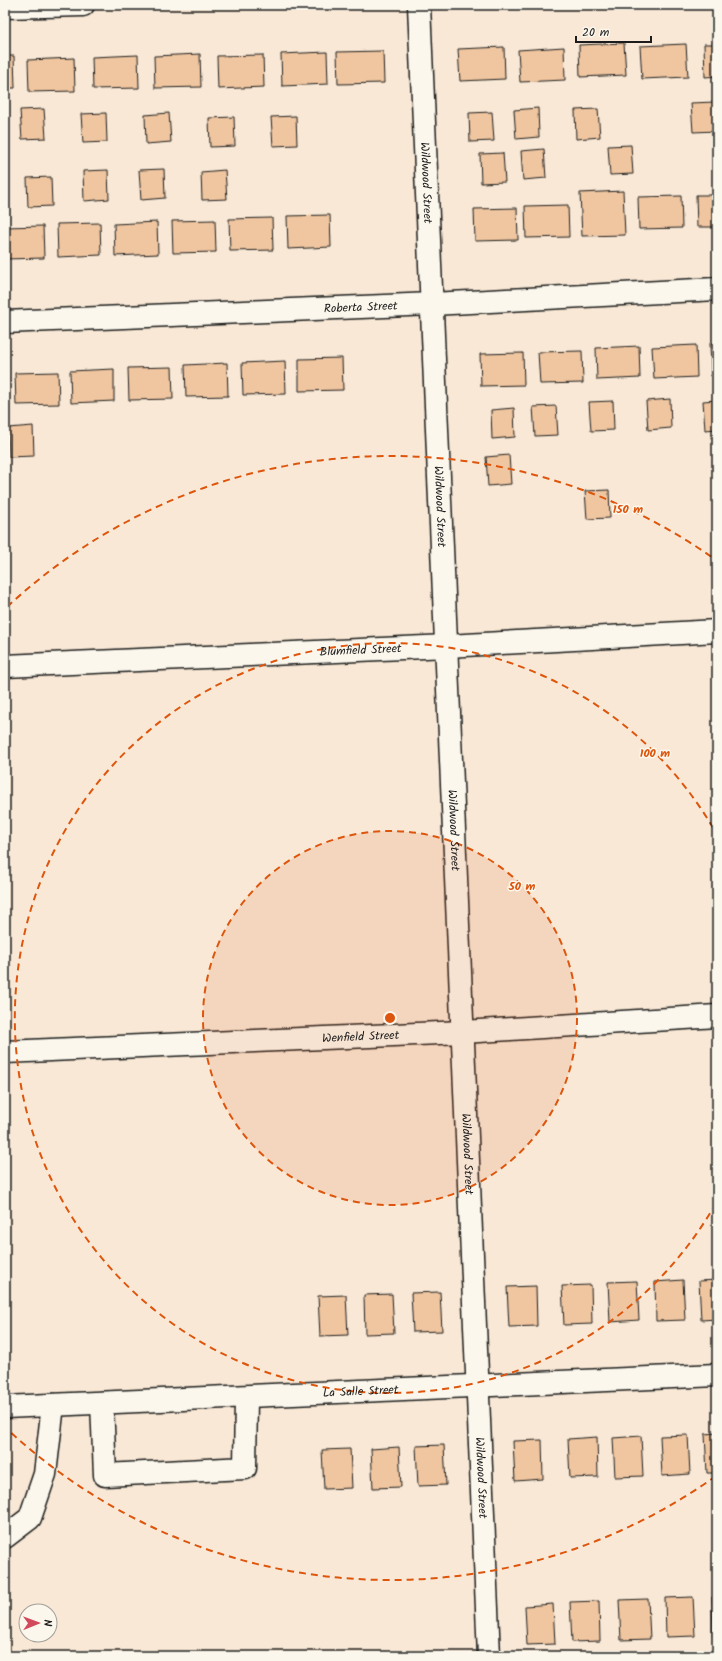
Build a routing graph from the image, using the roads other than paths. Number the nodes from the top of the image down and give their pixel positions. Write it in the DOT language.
graph roads {
  1 [pos="83,5"];
  2 [pos="419,5"];
  3 [pos="5,7"];
  4 [pos="717,289"];
  5 [pos="432,304"];
  6 [pos="5,322"];
  7 [pos="717,631"];
  8 [pos="447,646"];
  9 [pos="5,666"];
  10 [pos="717,1016"];
  11 [pos="463,1032"];
  12 [pos="5,1052"];
  13 [pos="717,1375"];
  14 [pos="477,1386"];
  15 [pos="246,1397"];
  16 [pos="102,1403"];
  17 [pos="53,1405"];
  18 [pos="5,1407"];
  19 [pos="5,1537"];
  20 [pos="488,1656"];
  1 -- 3 [label="street"];
  2 -- 5 [label="street, Wildwood Street"];
  4 -- 5 [label="street, Roberta Street"];
  5 -- 6 [label="street, Roberta Street"];
  5 -- 8 [label="street, Wildwood Street"];
  7 -- 8 [label="street, Blumfield Street"];
  8 -- 9 [label="street, Blumfield Street"];
  8 -- 11 [label="street, Wildwood Street"];
  10 -- 11 [label="street, Wenfield Street"];
  11 -- 12 [label="street, Wenfield Street"];
  11 -- 14 [label="street, Wildwood Street"];
  13 -- 14 [label="street, La Salle Street"];
  14 -- 15 [label="street, La Salle Street"];
  14 -- 20 [label="street, Wildwood Street"];
  15 -- 16 [label="street, La Salle Street"];
  15 -- 16 [label="street"];
  16 -- 17 [label="street, La Salle Street"];
  17 -- 18 [label="street, La Salle Street"];
  17 -- 19 [label="street"];
}
